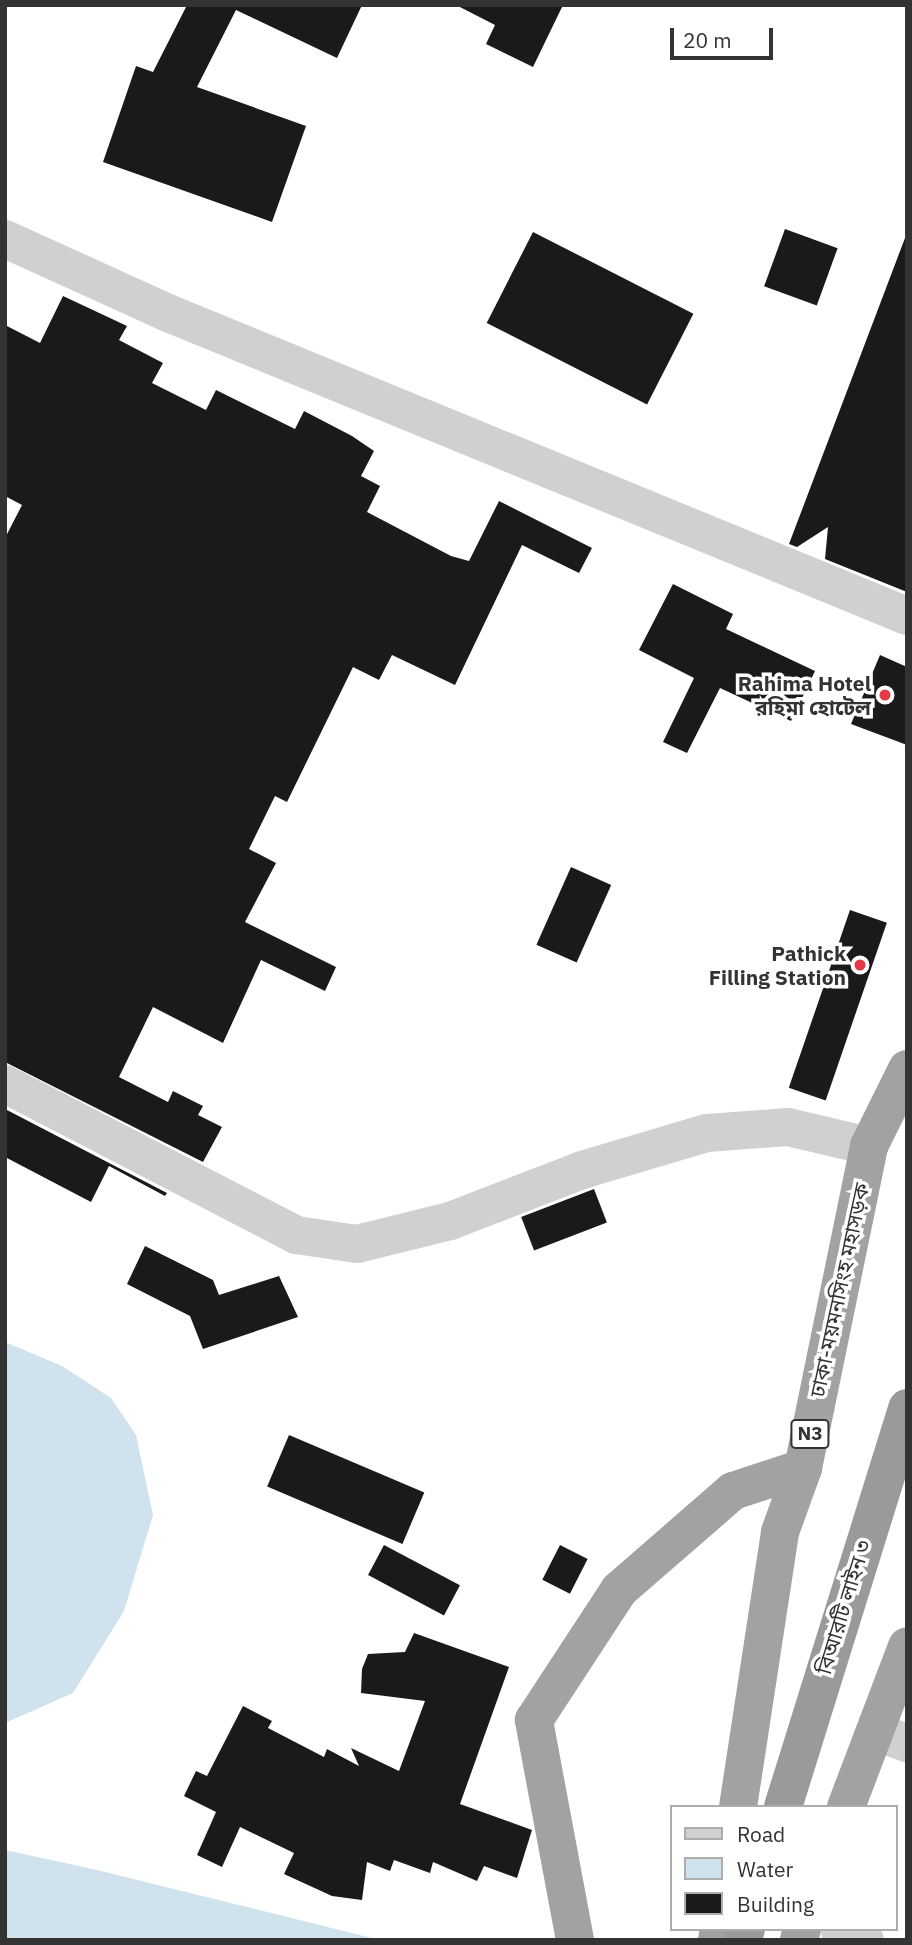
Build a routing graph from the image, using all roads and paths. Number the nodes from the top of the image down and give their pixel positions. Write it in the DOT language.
graph roads {
  1 [pos="5,239"];
  2 [pos="907,616"];
  3 [pos="907,1069"];
  4 [pos="5,1084"];
  5 [pos="869,1146"];
  6 [pos="907,1408"];
  7 [pos="803,1468"];
  8 [pos="907,1646"];
  9 [pos="891,1737"];
  10 [pos="738,1805"];
  11 [pos="784,1805"];
  12 [pos="847,1805"];
  13 [pos="844,1931"];
  14 [pos="575,1940"];
  15 [pos="865,1940"];
  1 -- 2 [label="street"];
  3 -- 5 [label="highway, ঢাকা-ময়মনসিংহ মহাসড়ক / N3"];
  4 -- 5 [label="street"];
  5 -- 7 [label="highway, ঢাকা-ময়মনসিংহ মহাসড়ক / N3"];
  6 -- 11 [label="highway, বিআরটি লাইন ৩"];
  7 -- 10 [label="highway, ঢাকা-ময়মনসিংহ মহাসড়ক / N3"];
  7 -- 14 [label="highway"];
  8 -- 9 [label="highway"];
  9 -- 12 [label="highway"];
  13 -- 15 [label="street"];
}
